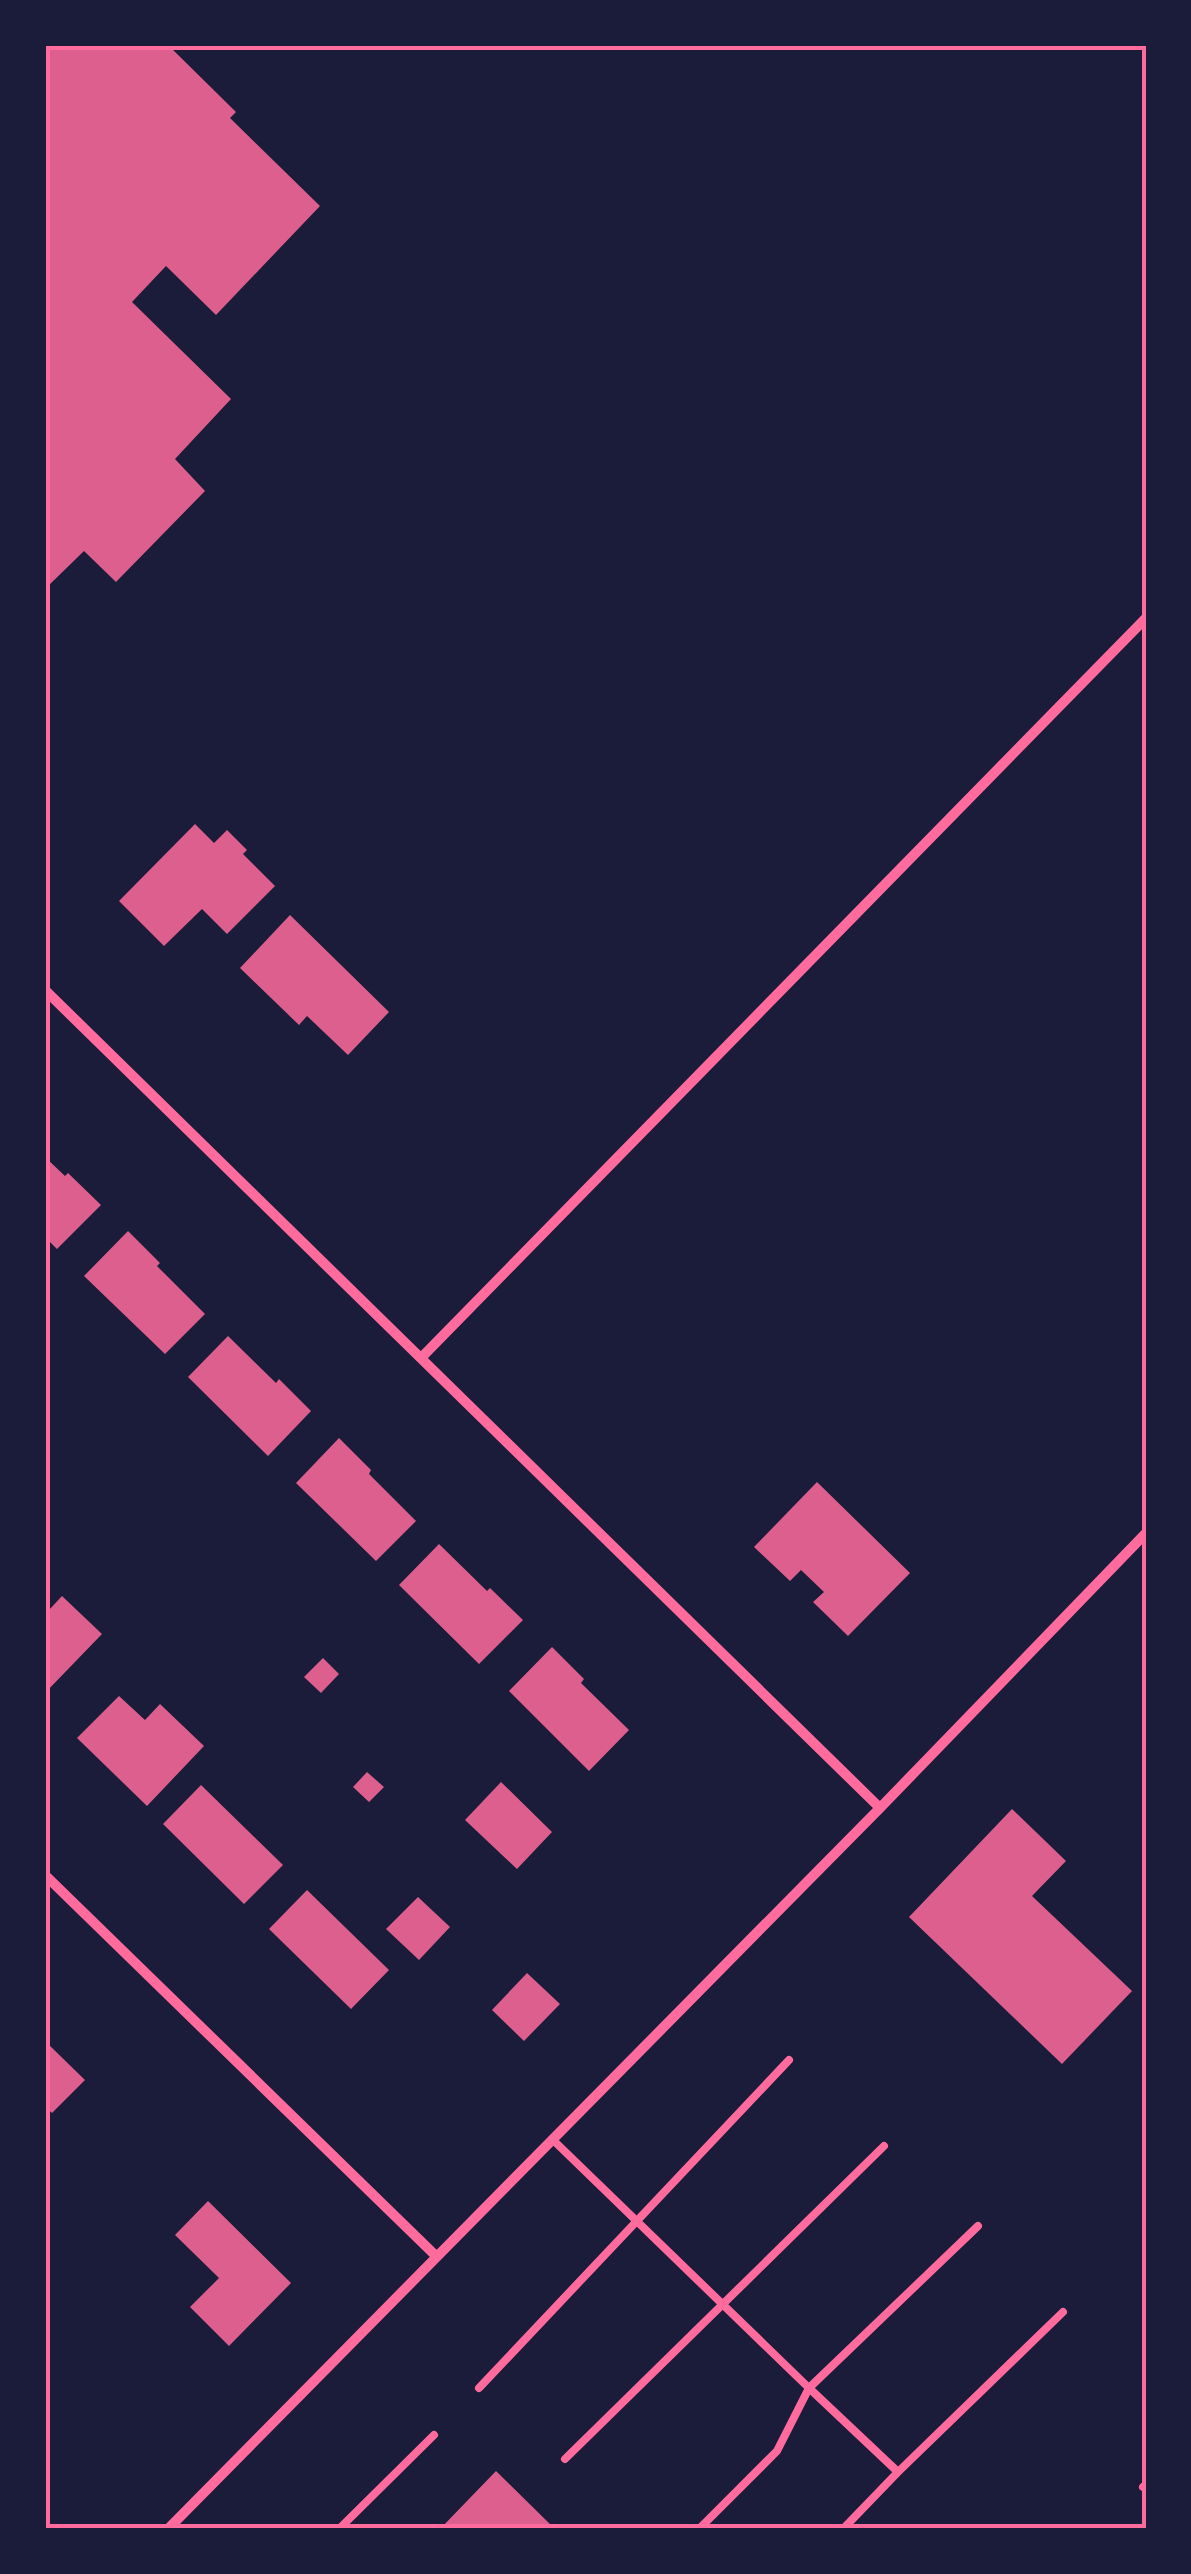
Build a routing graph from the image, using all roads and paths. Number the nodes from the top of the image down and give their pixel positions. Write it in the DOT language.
graph roads {
  1 [pos="1146,618"];
  2 [pos="45,990"];
  3 [pos="420,1358"];
  4 [pos="1146,1533"];
  5 [pos="880,1808"];
  6 [pos="45,1874"];
  7 [pos="789,2060"];
  8 [pos="552,2139"];
  9 [pos="884,2146"];
  10 [pos="637,2222"];
  11 [pos="978,2226"];
  12 [pos="436,2256"];
  13 [pos="722,2304"];
  14 [pos="1063,2312"];
  15 [pos="478,2388"];
  16 [pos="809,2388"];
  17 [pos="434,2434"];
  18 [pos="566,2459"];
  19 [pos="898,2472"];
  20 [pos="168,2529"];
  21 [pos="339,2529"];
  22 [pos="699,2529"];
  23 [pos="843,2529"];
  1 -- 3 [label="street"];
  2 -- 3 [label="street"];
  3 -- 5 [label="street"];
  4 -- 5 [label="street"];
  5 -- 8 [label="street"];
  6 -- 12 [label="street"];
  7 -- 10 [label="lane"];
  8 -- 10 [label="lane"];
  8 -- 12 [label="street"];
  9 -- 13 [label="lane"];
  10 -- 13 [label="lane"];
  10 -- 15 [label="lane"];
  11 -- 16 [label="lane"];
  12 -- 20 [label="street"];
  13 -- 16 [label="lane"];
  13 -- 18 [label="lane"];
  14 -- 19 [label="lane"];
  16 -- 19 [label="lane"];
  16 -- 22 [label="lane"];
  17 -- 21 [label="lane"];
  19 -- 23 [label="lane"];
}
